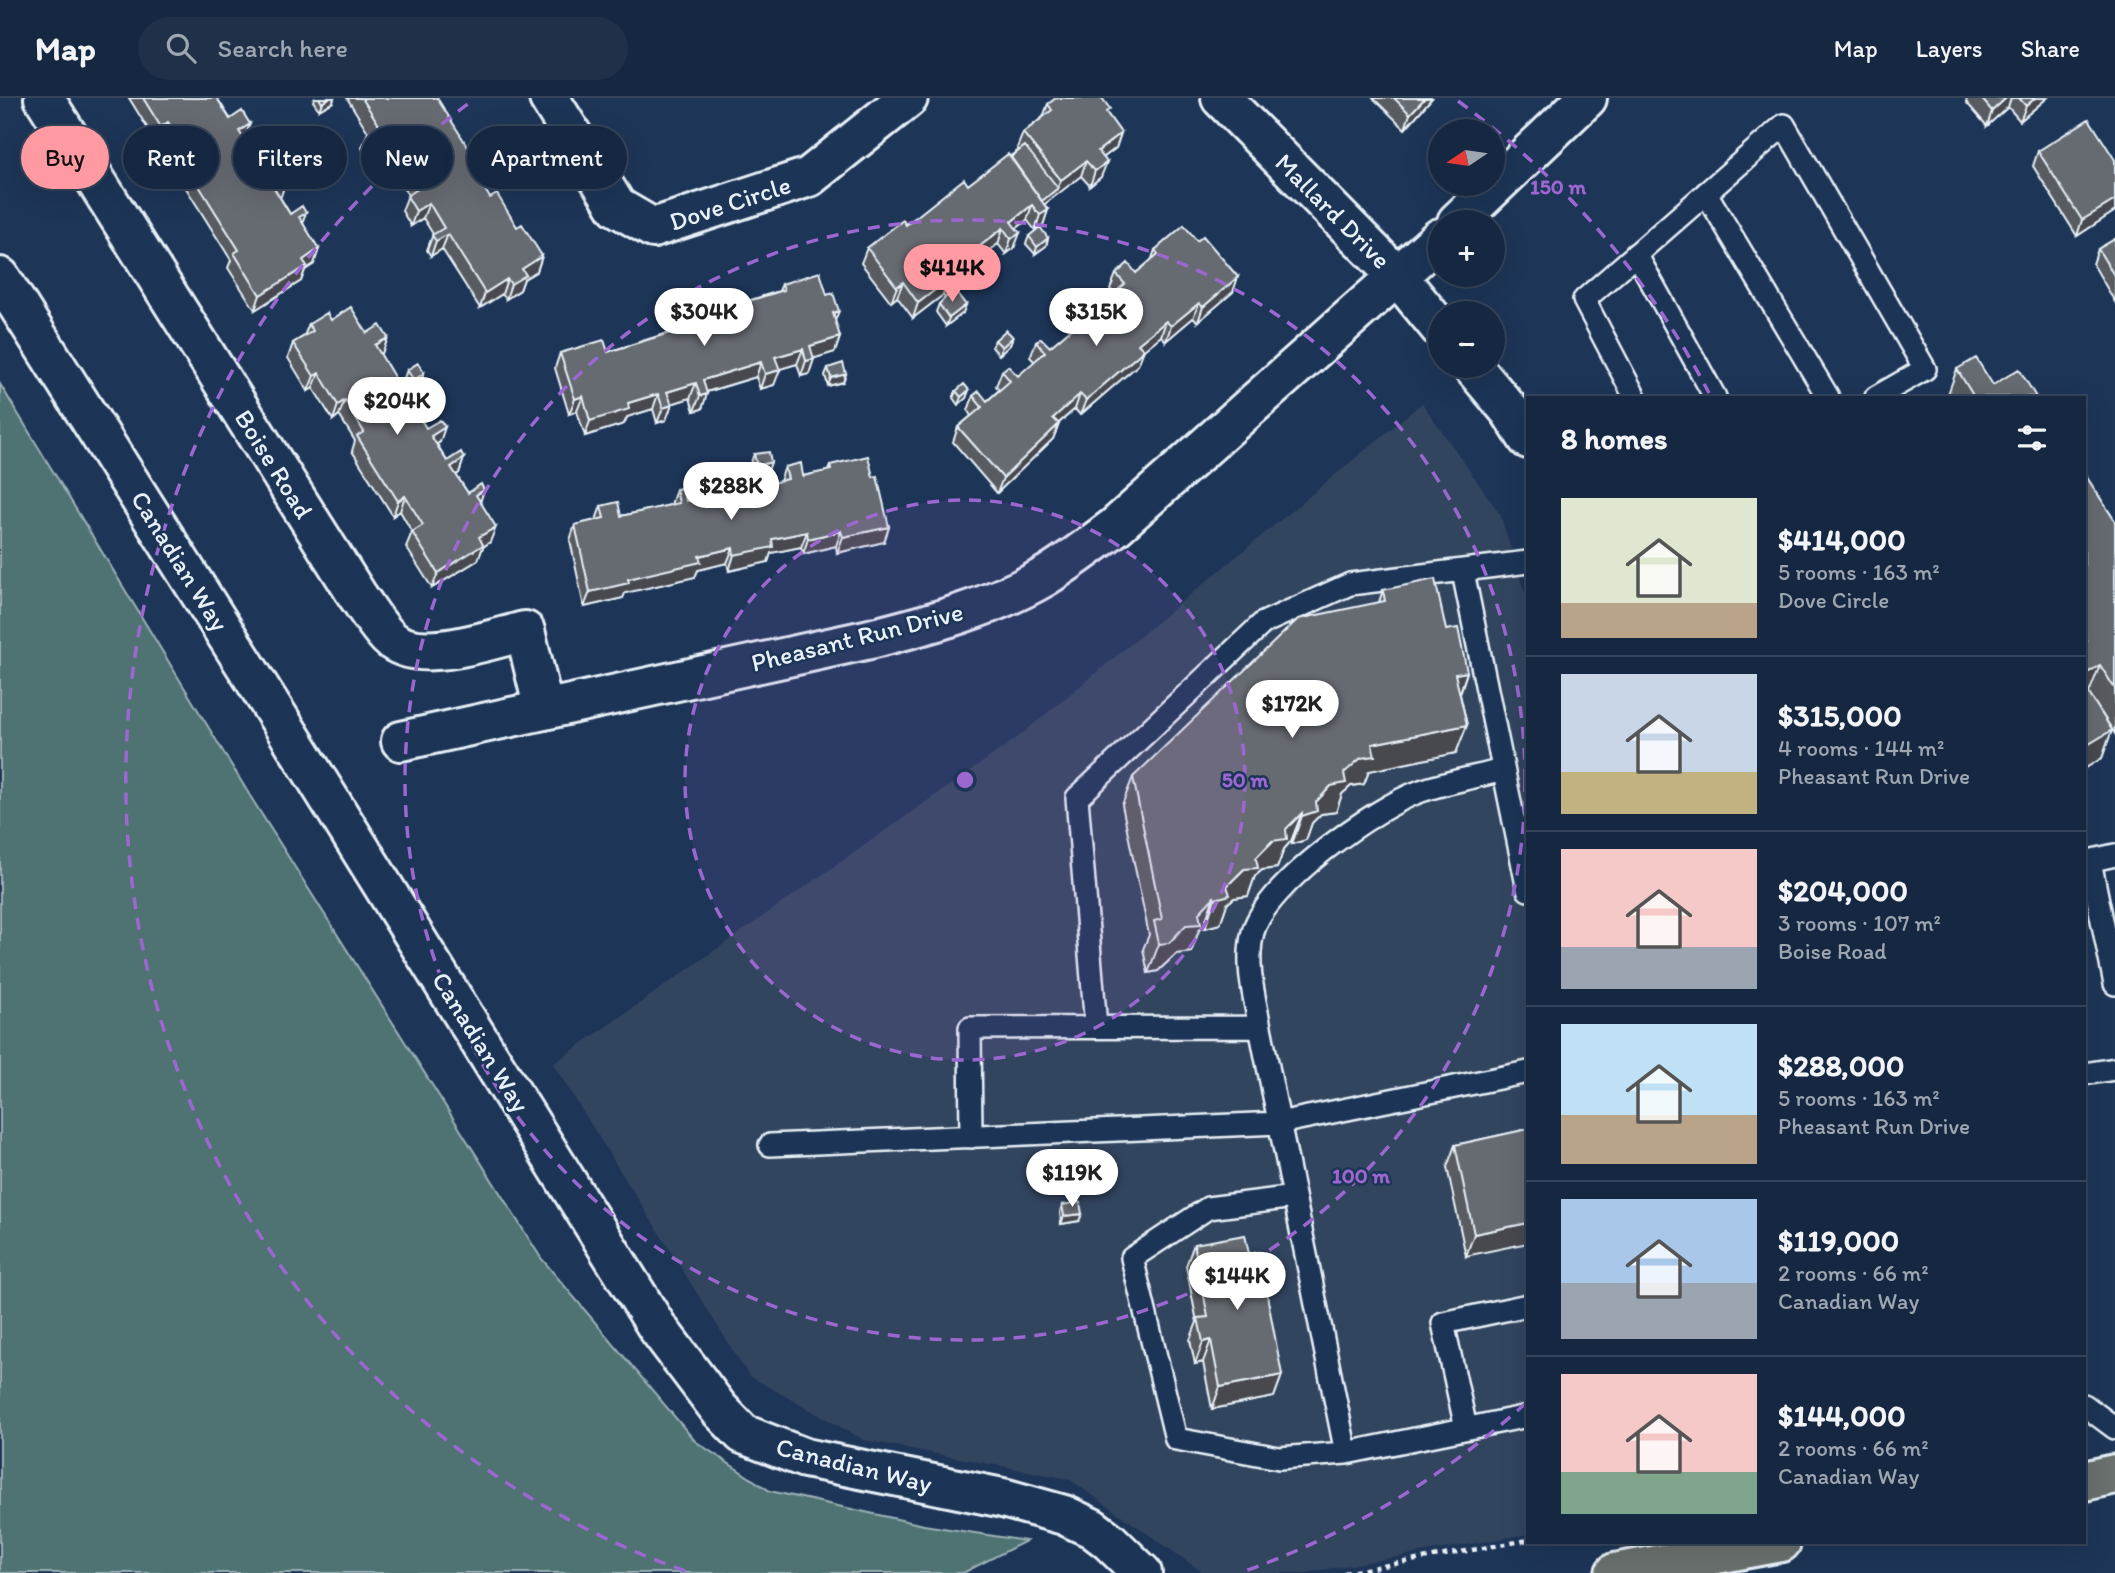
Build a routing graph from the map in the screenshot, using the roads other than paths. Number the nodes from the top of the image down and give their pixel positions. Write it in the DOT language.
graph roads {
  1 [pos="44,98"];
  2 [pos="549,98"];
  3 [pos="908,98"];
  4 [pos="1222,98"];
  5 [pos="1587,98"];
  6 [pos="1706,193"];
  7 [pos="1470,210"];
  8 [pos="1428,249"];
  9 [pos="1636,254"];
  10 [pos="0,277"];
  11 [pos="1398,278"];
  12 [pos="1428,314"];
  13 [pos="1482,378"];
  14 [pos="1634,396"];
  15 [pos="1714,396"];
  16 [pos="1827,396"];
  17 [pos="1878,396"];
  18 [pos="1526,436"];
  19 [pos="1526,562"];
  20 [pos="1463,572"];
  21 [pos="544,710"];
  22 [pos="401,741"];
  23 [pos="1503,770"];
  24 [pos="2115,855"];
  25 [pos="2087,861"];
  26 [pos="1526,880"];
  27 [pos="2115,984"];
  28 [pos="1096,1027"];
  29 [pos="1259,1027"];
  30 [pos="2115,1069"];
  31 [pos="1526,1072"];
  32 [pos="2086,1074"];
  33 [pos="1279,1123"];
  34 [pos="971,1137"];
  35 [pos="770,1145"];
  36 [pos="1294,1197"];
  37 [pos="1526,1306"];
  38 [pos="2086,1406"];
  39 [pos="1526,1416"];
  40 [pos="1466,1428"];
  41 [pos="2115,1428"];
  42 [pos="1346,1453"];
  43 [pos="2115,1474"];
  44 [pos="2086,1481"];
  45 [pos="1770,1544"];
  46 [pos="1142,1573"];
  47 [pos="1615,1573"];
  1 -- 21 [label="street, Boise Road"];
  2 -- 3 [label="street, Dove Circle"];
  4 -- 11 [label="street, Mallard Drive"];
  5 -- 7 [label="street"];
  6 -- 9 [label="lane"];
  6 -- 16 [label="lane"];
  6 -- 17 [label="lane"];
  8 -- 11 [label="street, Pheasant Run Drive"];
  9 -- 14 [label="lane"];
  9 -- 15 [label="lane"];
  10 -- 46 [label="street, Canadian Way"];
  11 -- 12 [label="street, Mallard Drive"];
  11 -- 21 [label="street, Pheasant Run Drive"];
  13 -- 18 [label="street"];
  19 -- 20 [label="lane"];
  20 -- 23 [label="lane"];
  20 -- 28 [label="lane"];
  21 -- 22 [label="street, Pheasant Run Drive"];
  23 -- 26 [label="lane"];
  23 -- 29 [label="lane"];
  24 -- 25 [label="lane"];
  25 -- 27 [label="lane"];
  28 -- 29 [label="lane"];
  28 -- 34 [label="lane"];
  29 -- 33 [label="lane"];
  30 -- 32 [label="lane"];
  31 -- 33 [label="lane"];
  33 -- 34 [label="lane"];
  33 -- 36 [label="lane"];
  34 -- 35 [label="lane"];
  36 -- 42 [label="lane"];
  36 -- 42 [label="lane"];
  37 -- 40 [label="lane"];
  38 -- 41 [label="lane"];
  39 -- 40 [label="lane"];
  40 -- 42 [label="lane"];
  43 -- 44 [label="main road"];
  45 -- 47 [label="main road"];
}
